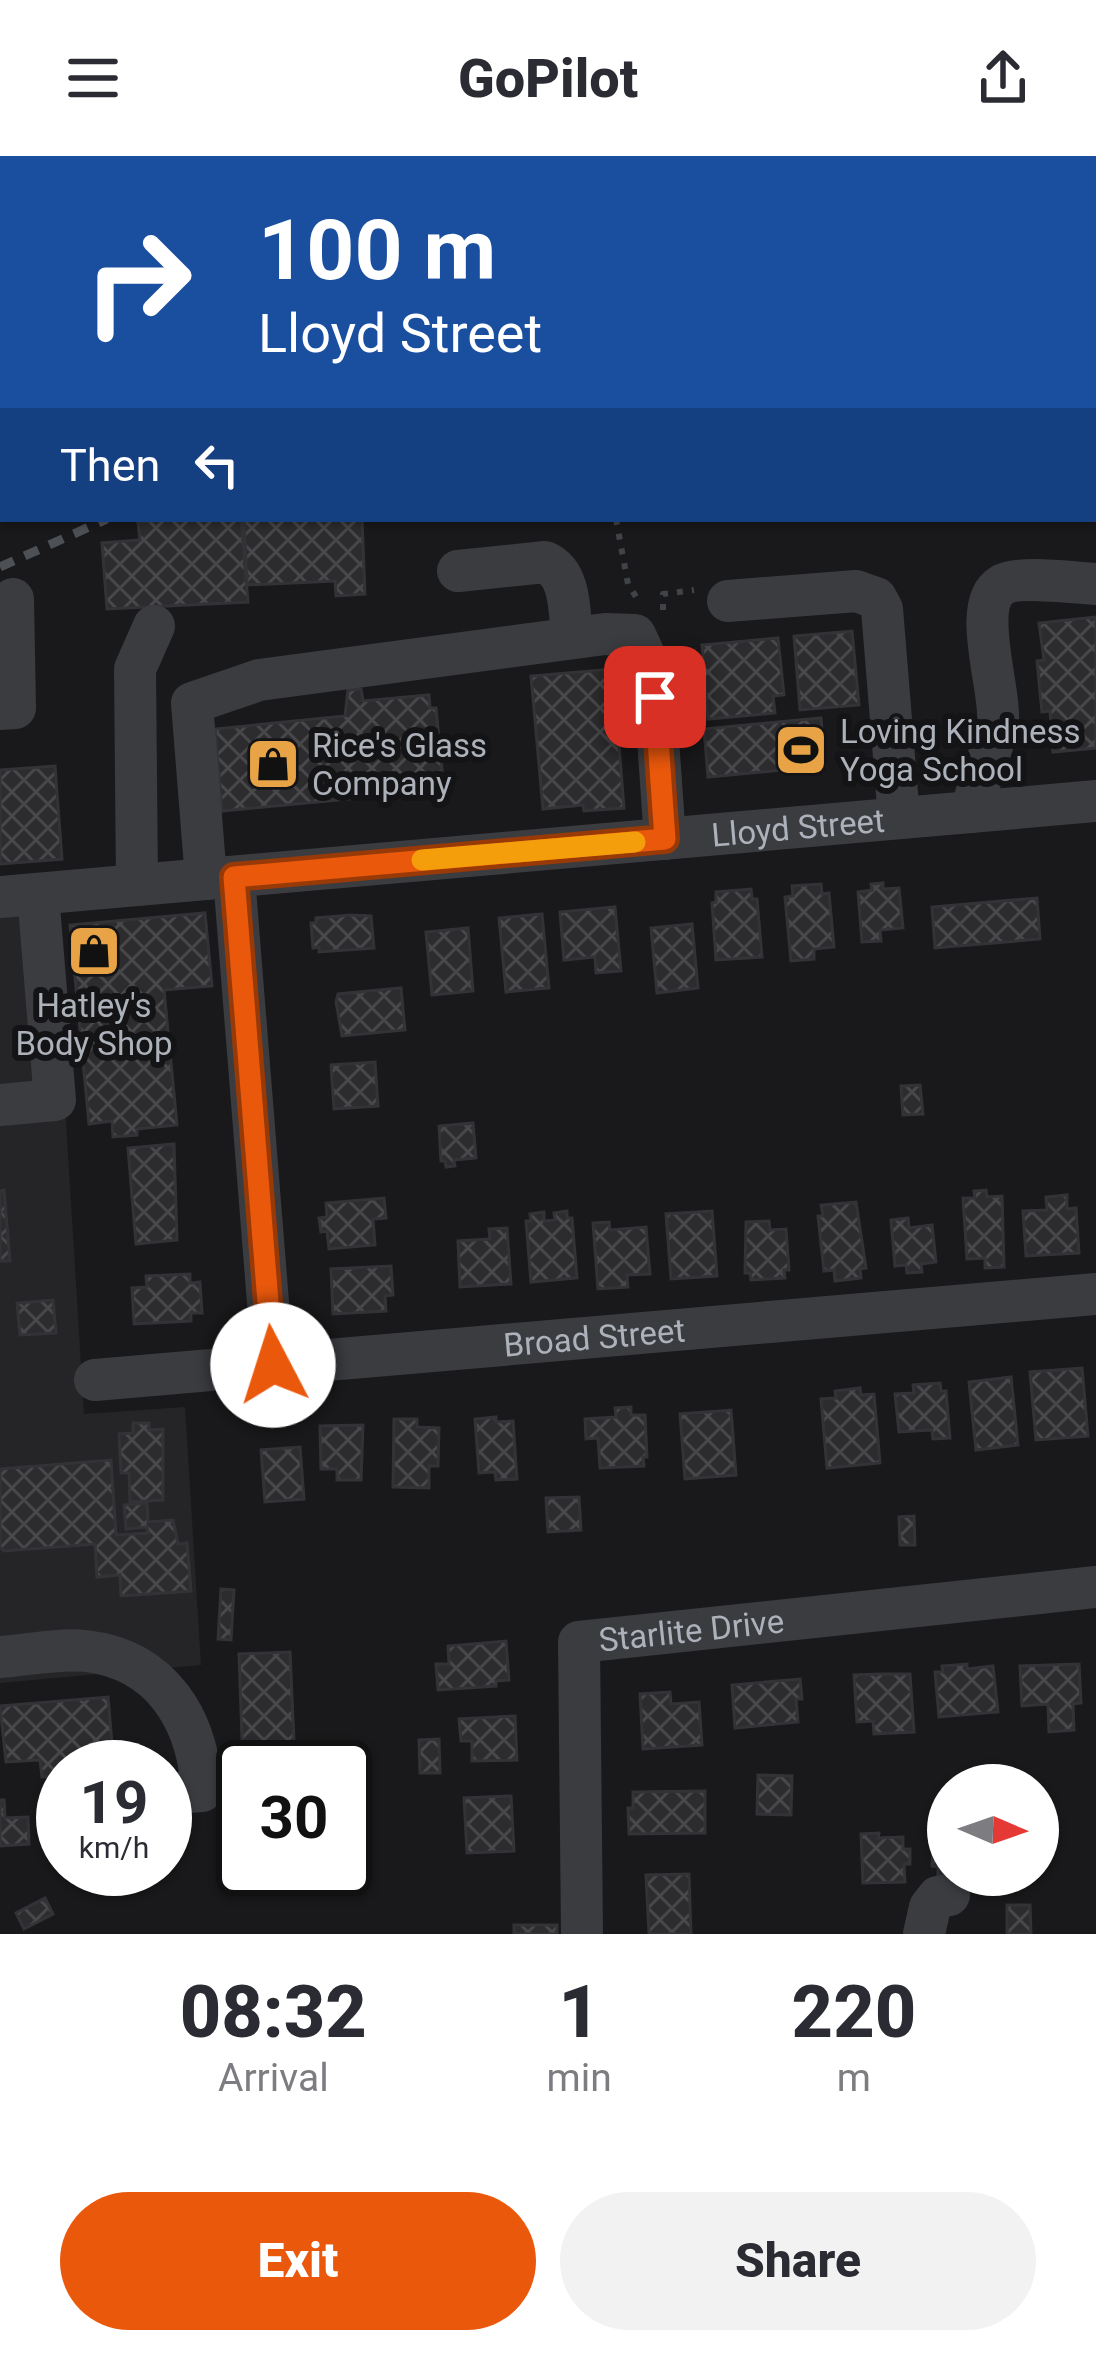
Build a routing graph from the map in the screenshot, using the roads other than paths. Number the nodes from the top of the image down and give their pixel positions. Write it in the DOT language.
graph roads {
  1 [pos="458,571"];
  2 [pos="1096,584"];
  3 [pos="712,596"];
  4 [pos="13,599"];
  5 [pos="154,626"];
  6 [pos="572,638"];
  7 [pos="0,710"];
  8 [pos="1096,801"];
  9 [pos="972,812"];
  10 [pos="899,818"];
  11 [pos="665,839"];
  12 [pos="220,878"];
  13 [pos="137,886"];
  14 [pos="19,896"];
  15 [pos="0,1105"];
  16 [pos="1096,1294"];
  17 [pos="273,1365"];
  18 [pos="95,1381"];
  19 [pos="1096,1587"];
  20 [pos="0,1657"];
  21 [pos="192,1792"];
  22 [pos="944,1896"];
  23 [pos="583,1934"];
  24 [pos="924,1934"];
  1 -- 6 [label="street"];
  2 -- 9 [label="street"];
  3 -- 10 [label="street"];
  4 -- 7 [label="street"];
  5 -- 13 [label="street"];
  6 -- 11 [label="street"];
  6 -- 12 [label="street"];
  8 -- 9 [label="street, Lloyd Street"];
  9 -- 10 [label="street, Lloyd Street"];
  10 -- 11 [label="street, Lloyd Street"];
  11 -- 12 [label="street, Lloyd Street"];
  12 -- 13 [label="street, Lloyd Street"];
  12 -- 17 [label="street"];
  13 -- 14 [label="street, Lloyd Street"];
  14 -- 15 [label="street"];
  16 -- 17 [label="street, Broad Street"];
  17 -- 18 [label="street, Broad Street"];
  19 -- 23 [label="street, Starlite Drive"];
  20 -- 21 [label="street"];
  22 -- 24 [label="street"];
}
